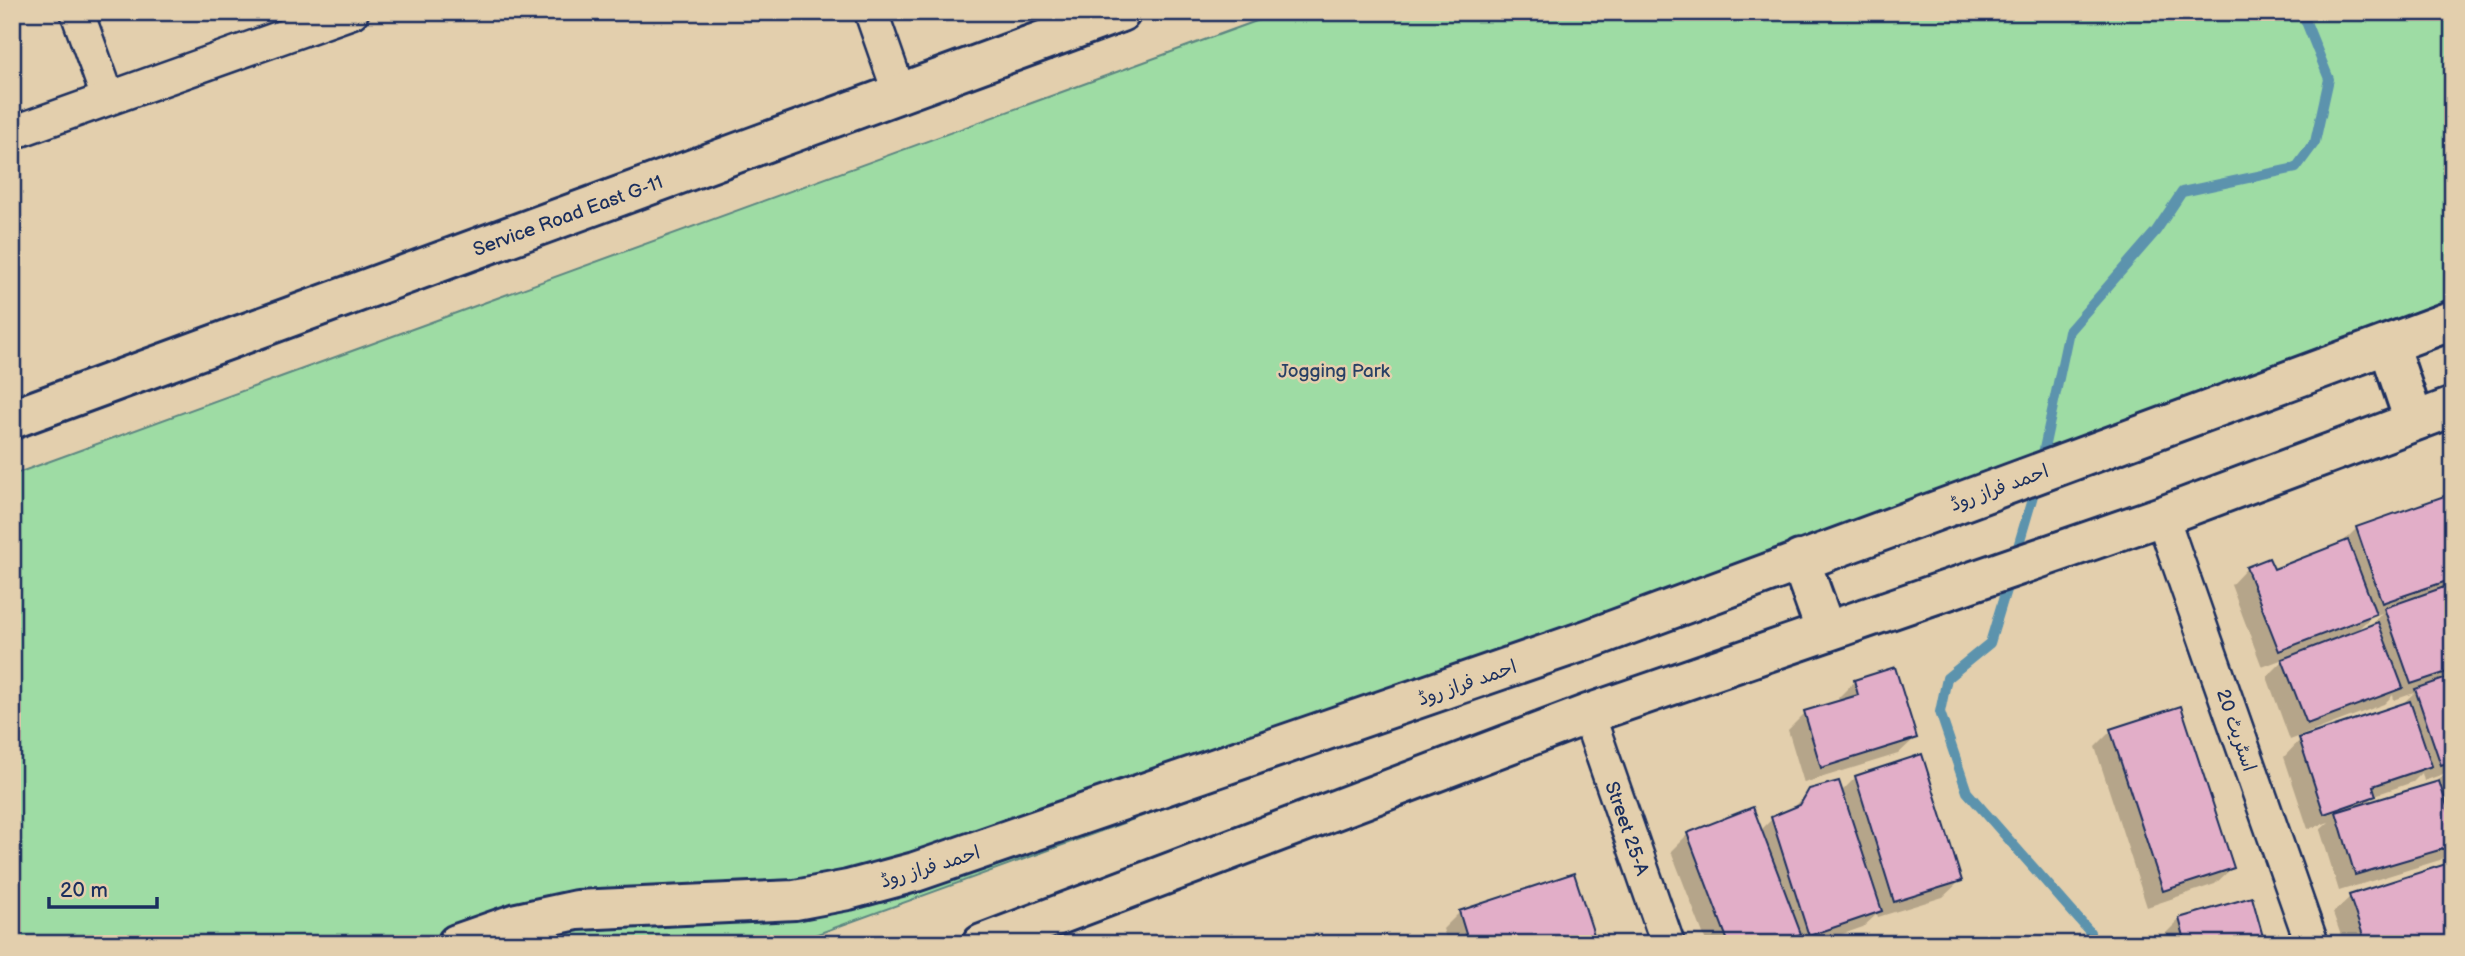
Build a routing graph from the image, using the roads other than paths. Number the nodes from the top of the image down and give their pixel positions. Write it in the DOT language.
graph roads {
  1 [pos="77,12"];
  2 [pos="352,12"];
  3 [pos="871,12"];
  4 [pos="1121,12"];
  5 [pos="899,92"];
  6 [pos="108,98"];
  7 [pos="12,132"];
  8 [pos="2453,320"];
  9 [pos="2388,344"];
  10 [pos="2453,407"];
  11 [pos="12,419"];
  12 [pos="2414,421"];
  13 [pos="2147,521"];
  14 [pos="1800,560"];
  15 [pos="1826,632"];
  16 [pos="1588,714"];
  17 [pos="457,944"];
  18 [pos="982,944"];
  19 [pos="1668,944"];
  20 [pos="2312,944"];
  1 -- 6 [label="street"];
  2 -- 6 [label="street"];
  3 -- 5 [label="street"];
  4 -- 5 [label="main road, Service Road East G-11"];
  5 -- 11 [label="main road, Service Road East G-11"];
  6 -- 7 [label="street"];
  8 -- 9 [label="main road, احمد فراز روڈ"];
  9 -- 12 [label="main road"];
  9 -- 14 [label="main road, احمد فراز روڈ"];
  10 -- 12 [label="main road"];
  12 -- 13 [label="main road"];
  13 -- 15 [label="main road"];
  13 -- 20 [label="street, اسٹریٹ 20"];
  14 -- 15 [label="main road"];
  14 -- 17 [label="main road, احمد فراز روڈ"];
  15 -- 16 [label="main road"];
  16 -- 18 [label="main road"];
  16 -- 19 [label="street, Street 25-A"];
}
